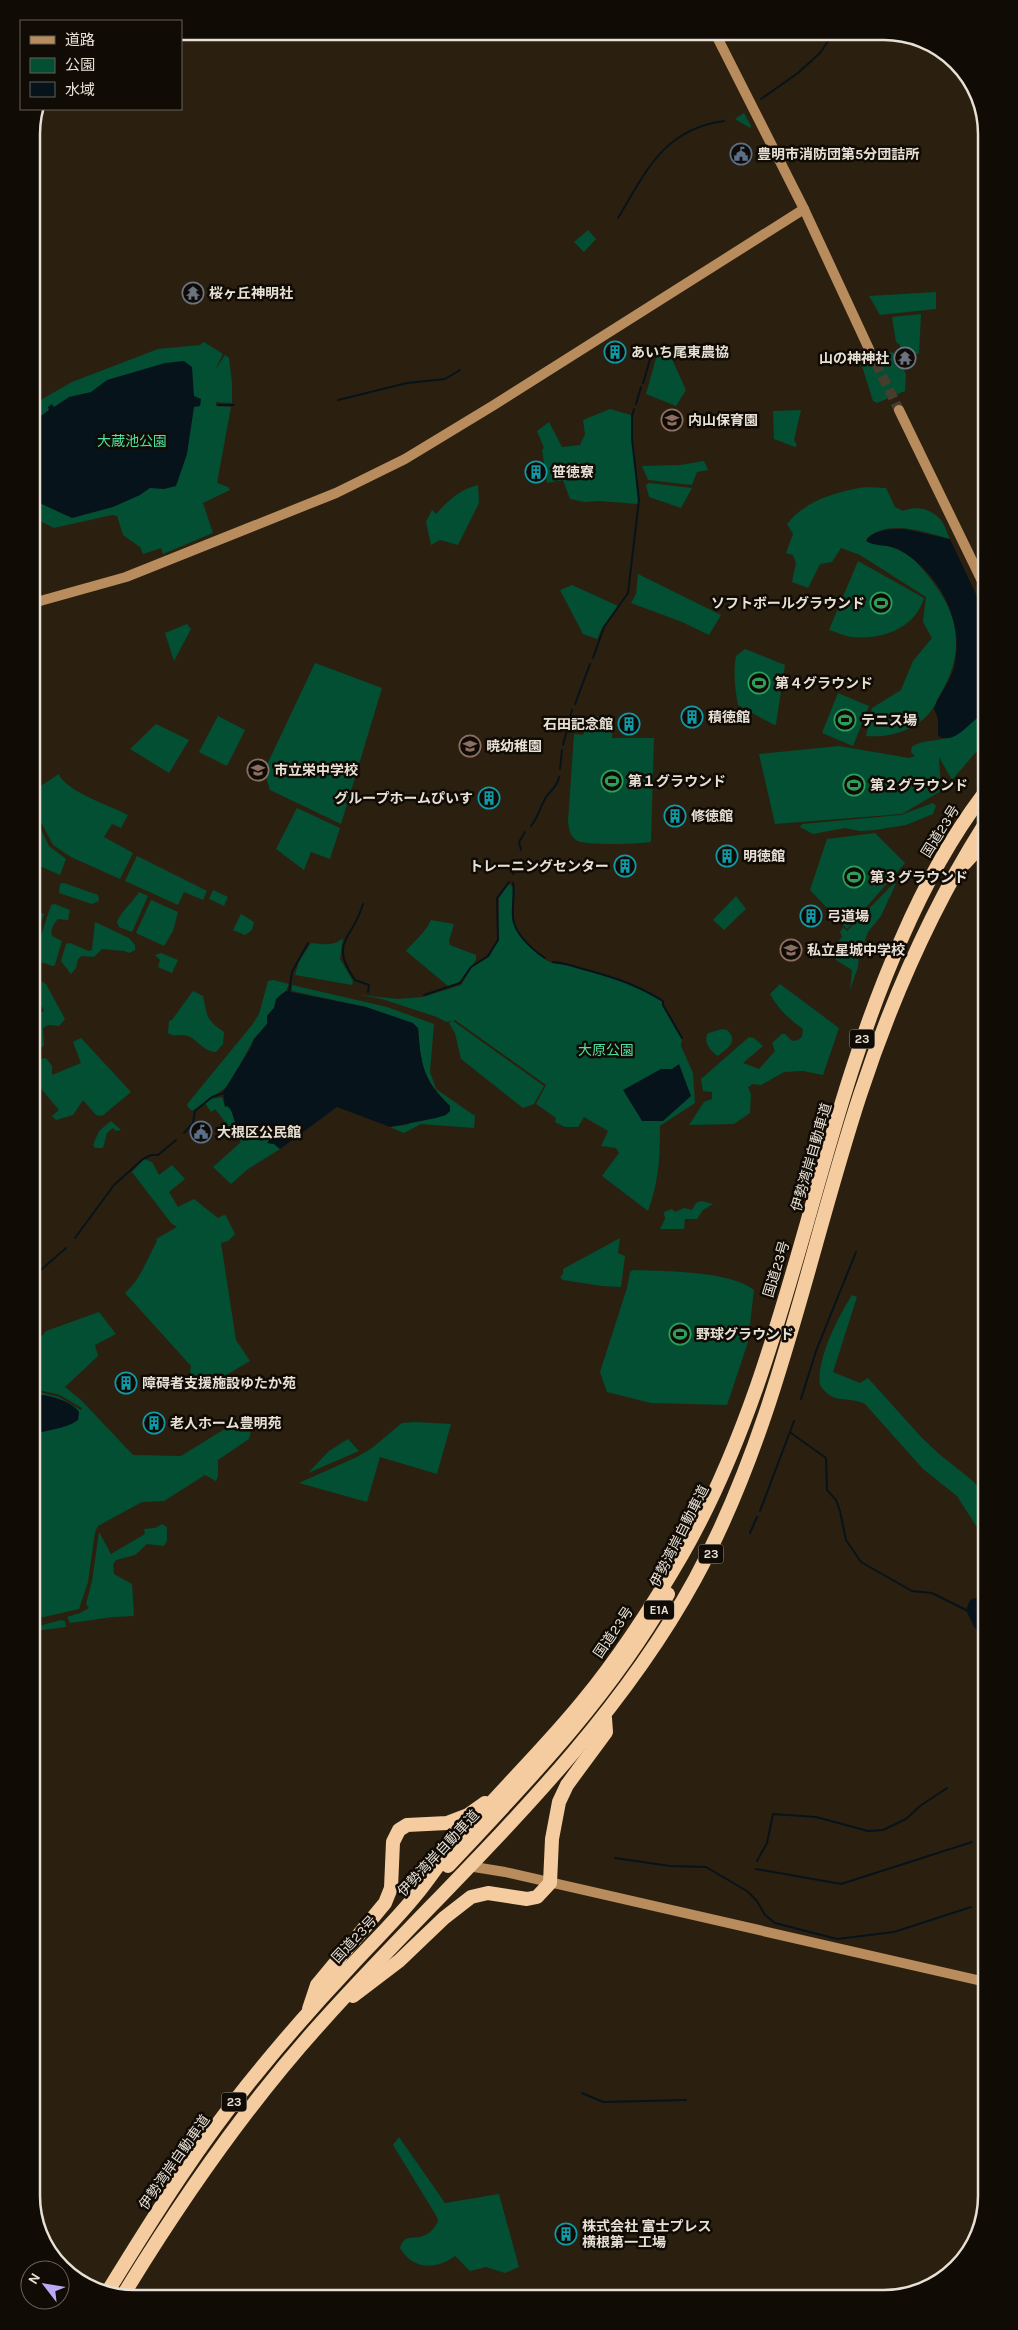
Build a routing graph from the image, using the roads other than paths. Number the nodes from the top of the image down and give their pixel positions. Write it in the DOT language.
graph roads {
  1 [pos="719,40"];
  2 [pos="804,209"];
  3 [pos="869,349"];
  4 [pos="899,410"];
  5 [pos="978,573"];
  6 [pos="40,601"];
  7 [pos="978,804"];
  8 [pos="978,804"];
  9 [pos="978,835"];
  10 [pos="978,839"];
  11 [pos="978,849"];
  12 [pos="960,870"];
  13 [pos="605,1718"];
  14 [pos="562,1725"];
  15 [pos="468,1866"];
  16 [pos="550,1883"];
  17 [pos="978,1980"];
  18 [pos="353,1996"];
  19 [pos="308,2014"];
  20 [pos="111,2287"];
  21 [pos="111,2287"];
  22 [pos="129,2290"];
  23 [pos="129,2290"];
  1 -- 2 [label="street"];
  2 -- 3 [label="street"];
  2 -- 6 [label="street"];
  4 -- 5 [label="street"];
  7 -- 14 [label="highway, 国道23号 / 23"];
  8 -- 20 [label="highway, 伊勢湾岸自動車道 / E1A"];
  9 -- 22 [label="highway, 伊勢湾岸自動車道 / E1A, bridge"];
  10 -- 12 [label="highway, 23"];
  11 -- 12 [label="highway"];
  12 -- 13 [label="highway, 23, bridge"];
  13 -- 16 [label="highway"];
  13 -- 18 [label="highway, 23, bridge"];
  14 -- 19 [label="highway, 国道23号 / 23"];
  14 -- 19 [label="highway"];
  15 -- 16 [label="street"];
  16 -- 17 [label="street"];
  16 -- 18 [label="highway"];
  18 -- 23 [label="highway, 23"];
  19 -- 21 [label="highway, 国道23号 / 23"];
}
